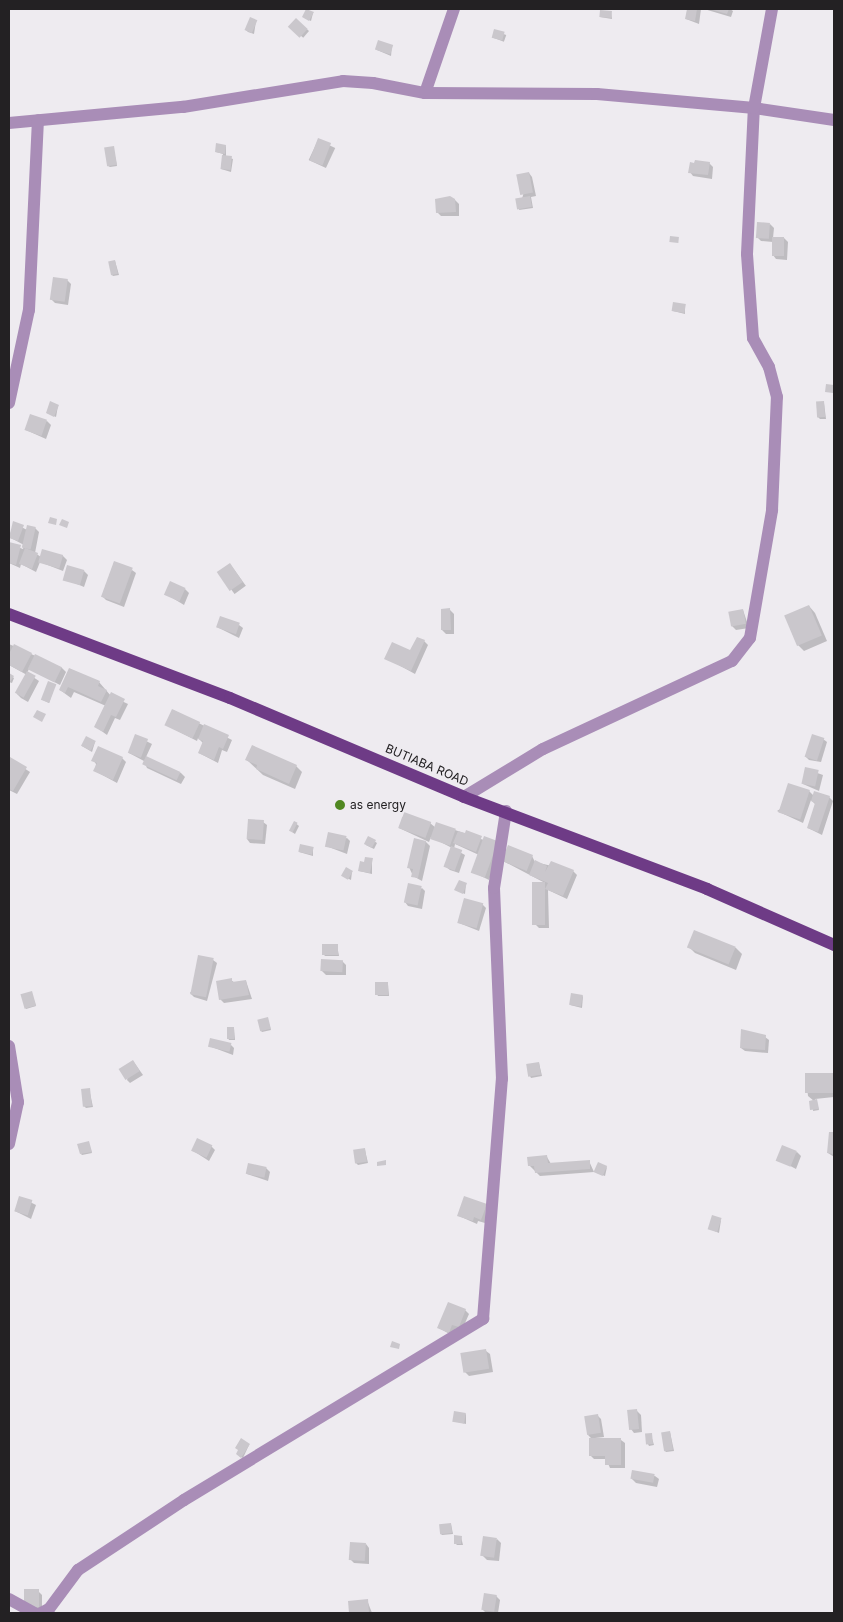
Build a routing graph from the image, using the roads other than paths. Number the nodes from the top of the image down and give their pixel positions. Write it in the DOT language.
graph roads {
  1 [pos="454,9"];
  2 [pos="772,9"];
  3 [pos="425,93"];
  4 [pos="754,108"];
  5 [pos="38,120"];
  6 [pos="834,120"];
  7 [pos="9,123"];
  8 [pos="9,403"];
  9 [pos="9,614"];
  10 [pos="464,796"];
  11 [pos="506,811"];
  12 [pos="834,945"];
  13 [pos="9,1046"];
  14 [pos="9,1144"];
  15 [pos="9,1599"];
  16 [pos="34,1613"];
  17 [pos="41,1613"];
  1 -- 3 [label="street"];
  2 -- 4 [label="street"];
  3 -- 4 [label="street"];
  3 -- 5 [label="street"];
  4 -- 6 [label="street"];
  4 -- 10 [label="street"];
  5 -- 7 [label="street"];
  5 -- 8 [label="street"];
  9 -- 10 [label="main road, BUTIABA ROAD"];
  10 -- 11 [label="main road, BUTIABA ROAD"];
  11 -- 12 [label="main road, BUTIABA ROAD"];
  11 -- 17 [label="street"];
  13 -- 14 [label="street"];
  15 -- 16 [label="street"];
}
